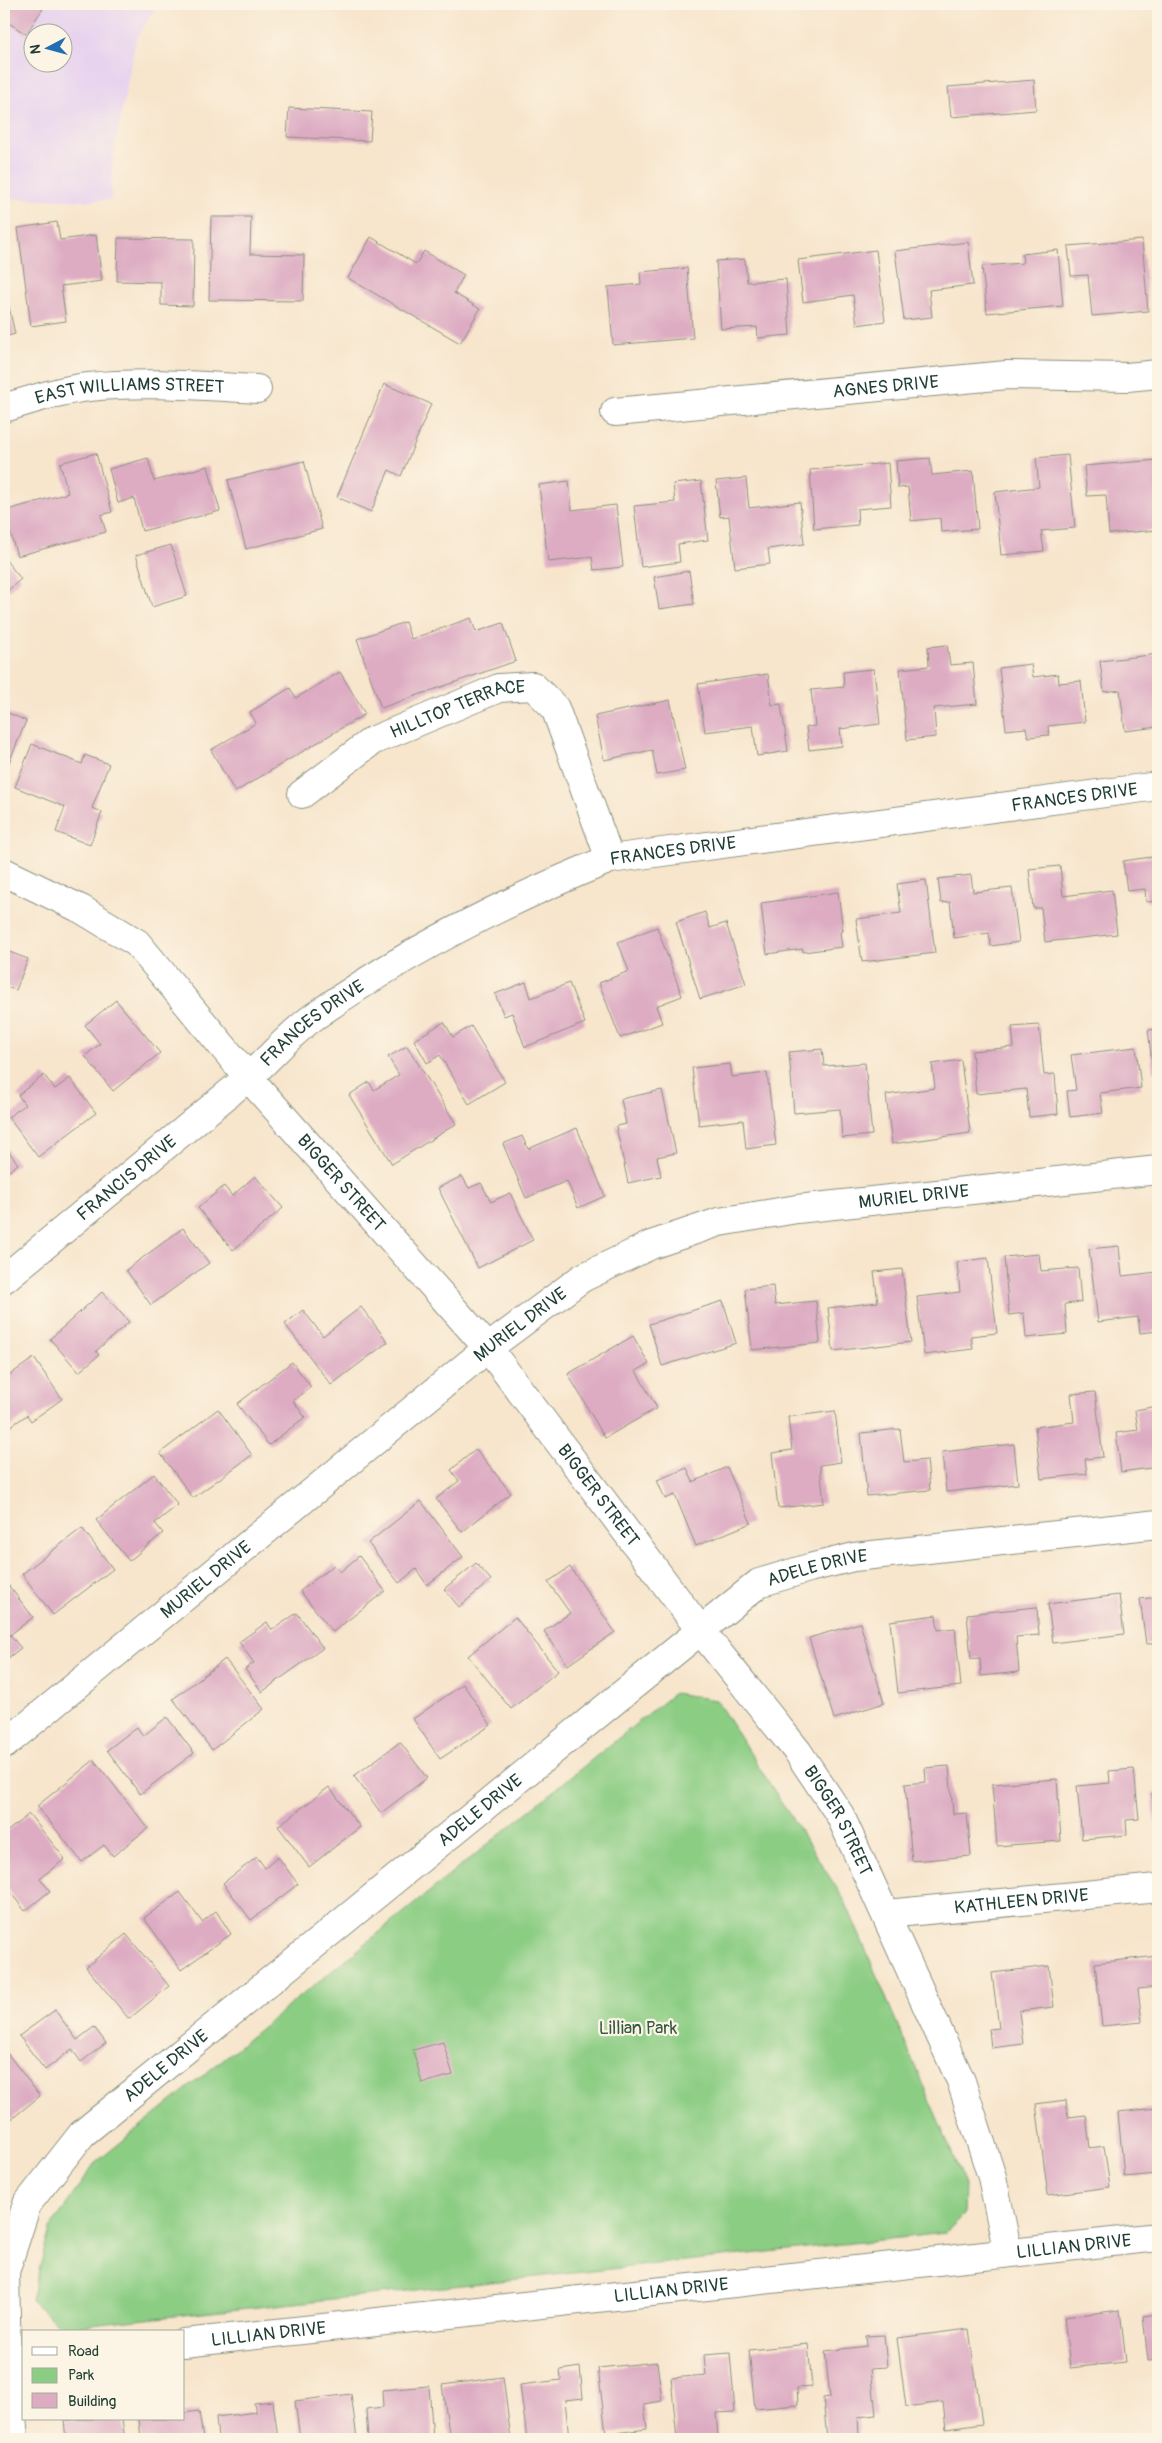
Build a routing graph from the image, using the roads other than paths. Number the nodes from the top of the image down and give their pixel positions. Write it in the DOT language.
graph roads {
  1 [pos="1158,374"];
  2 [pos="257,389"];
  3 [pos="4,408"];
  4 [pos="615,412"];
  5 [pos="1158,786"];
  6 [pos="302,794"];
  7 [pos="610,859"];
  8 [pos="4,872"];
  9 [pos="248,1077"];
  10 [pos="1158,1170"];
  11 [pos="4,1279"];
  12 [pos="488,1348"];
  13 [pos="1158,1524"];
  14 [pos="701,1630"];
  15 [pos="4,1745"];
  16 [pos="1158,1888"];
  17 [pos="886,1914"];
  18 [pos="1158,2237"];
  19 [pos="1008,2253"];
  20 [pos="185,2342"];
  21 [pos="11,2361"];
  22 [pos="14,2439"];
  1 -- 4 [label="street, AGNES DRIVE"];
  2 -- 3 [label="street, EAST WILLIAMS STREET"];
  5 -- 7 [label="street, FRANCES DRIVE"];
  6 -- 7 [label="street, HILLTOP TERRACE"];
  7 -- 9 [label="street, FRANCES DRIVE"];
  8 -- 9 [label="street, BIGGER STREET"];
  9 -- 11 [label="street, FRANCIS DRIVE"];
  9 -- 12 [label="street, BIGGER STREET"];
  10 -- 12 [label="street, MURIEL DRIVE"];
  12 -- 14 [label="street, BIGGER STREET"];
  12 -- 15 [label="street, MURIEL DRIVE"];
  13 -- 14 [label="street, ADELE DRIVE"];
  14 -- 17 [label="street, BIGGER STREET"];
  14 -- 21 [label="street, ADELE DRIVE"];
  16 -- 17 [label="street, KATHLEEN DRIVE"];
  17 -- 19 [label="street, BIGGER STREET"];
  18 -- 19 [label="street, LILLIAN DRIVE"];
  19 -- 20 [label="street, LILLIAN DRIVE"];
  21 -- 22 [label="street, ADELE DRIVE"];
}
